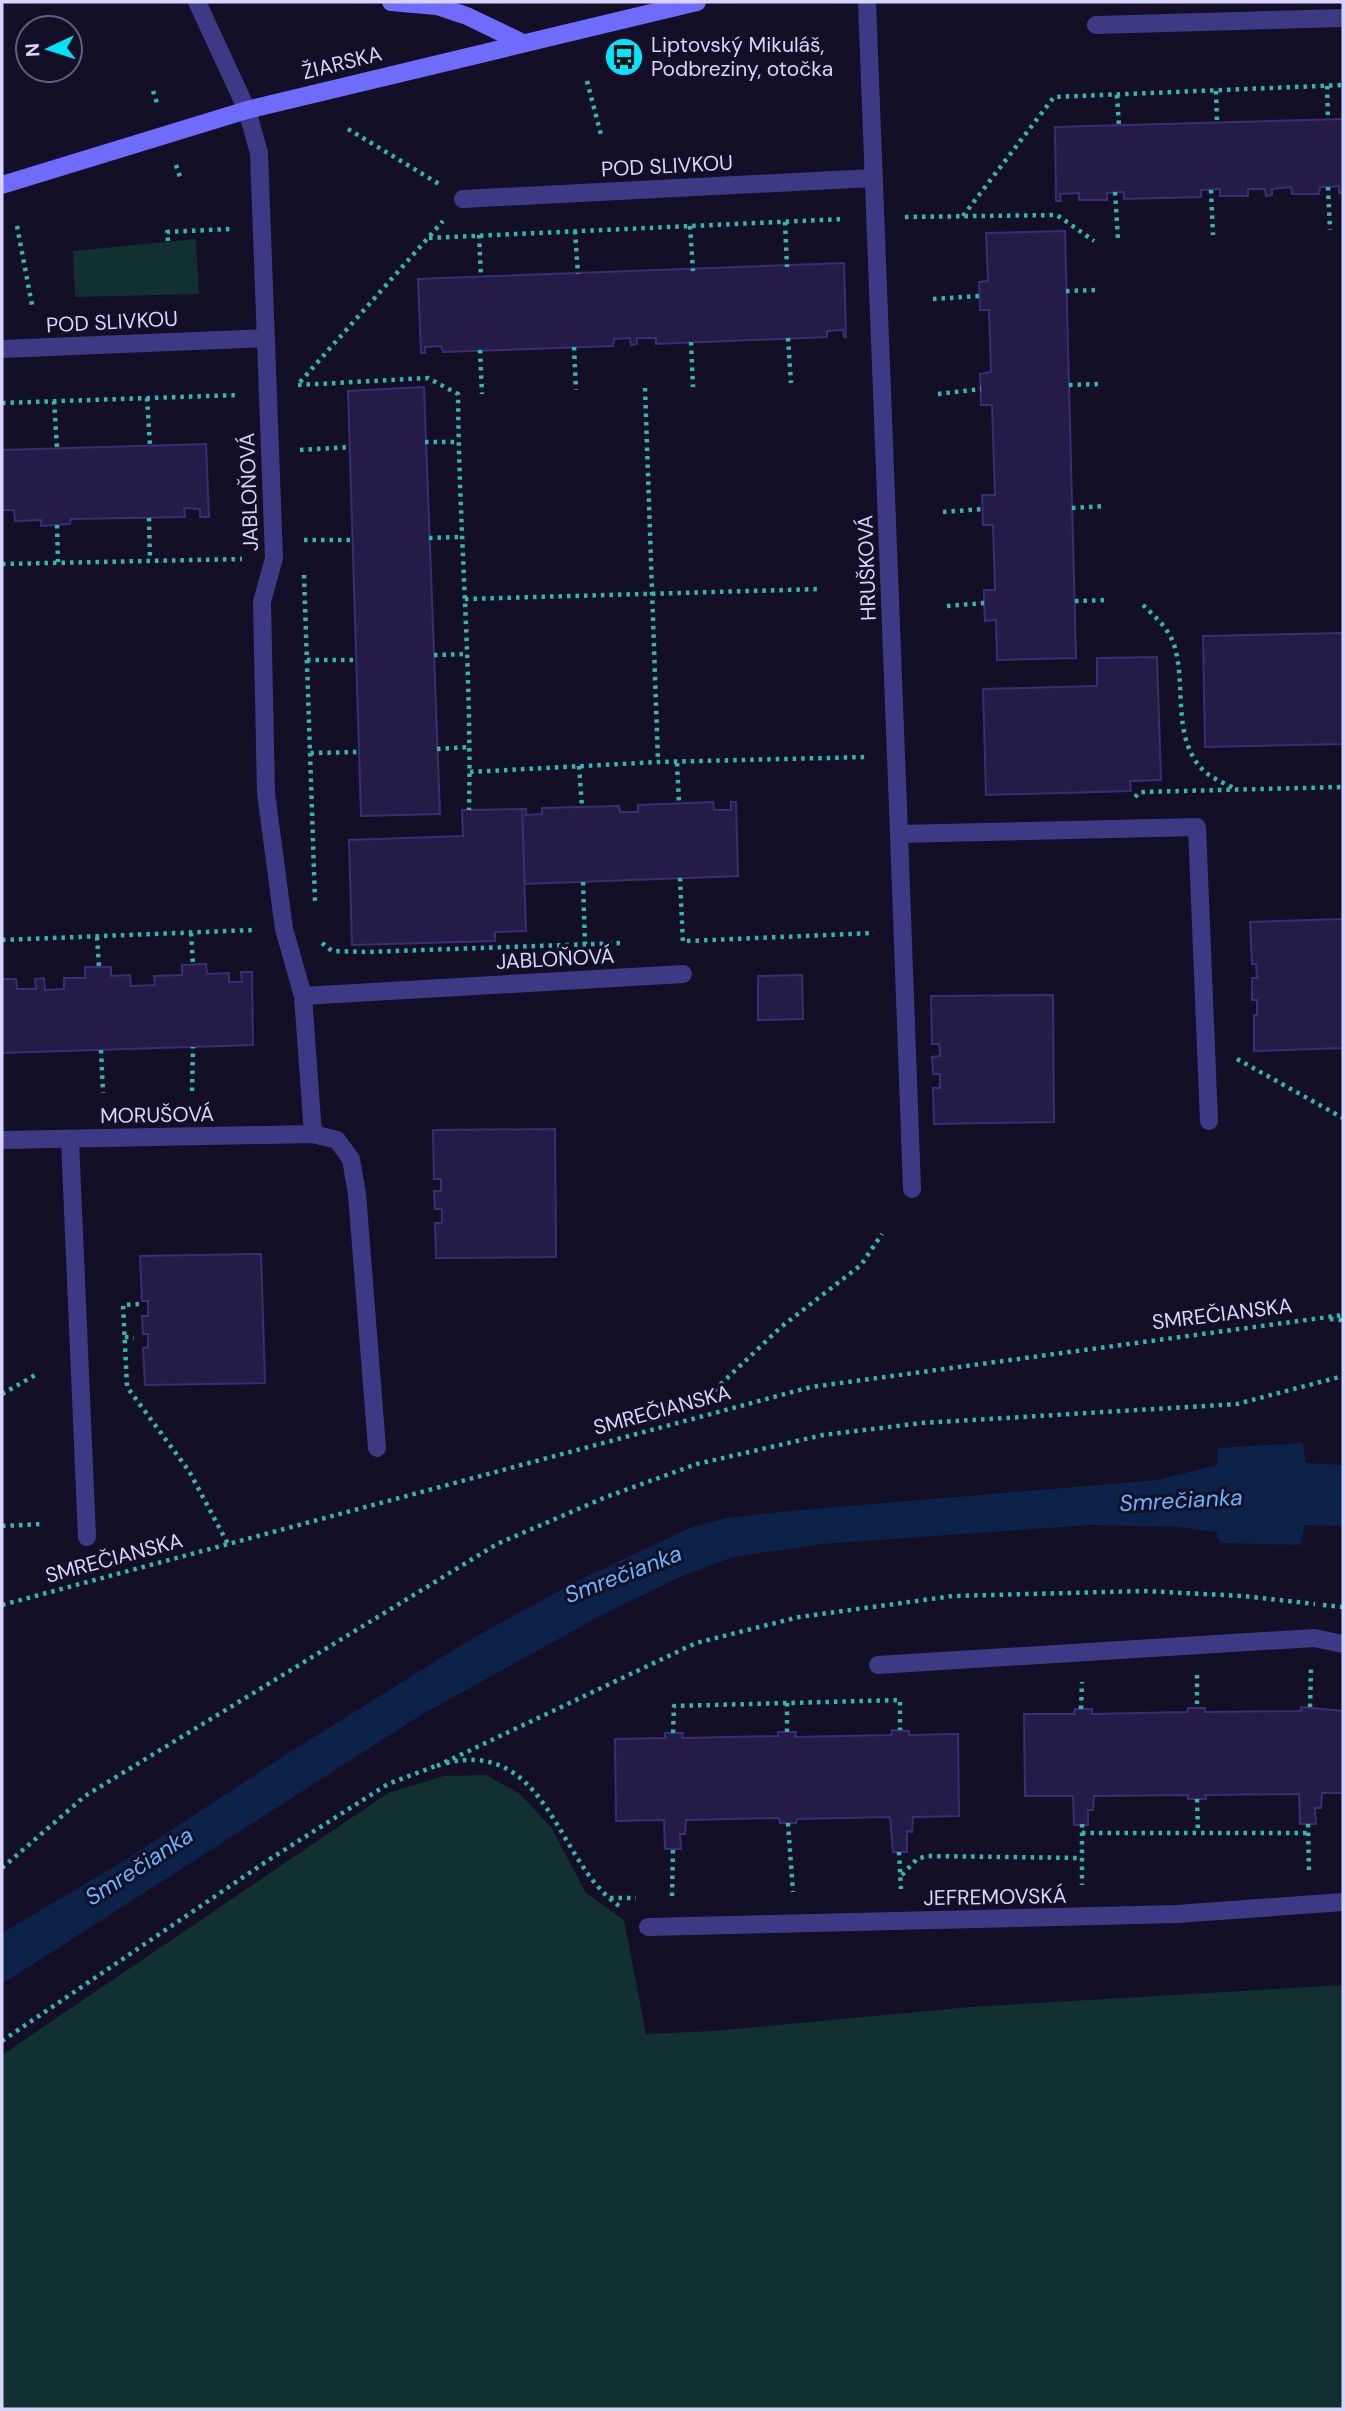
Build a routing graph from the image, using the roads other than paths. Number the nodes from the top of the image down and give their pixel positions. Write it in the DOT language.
graph roads {
  1 [pos="197,2"];
  2 [pos="391,2"];
  3 [pos="697,2"];
  4 [pos="867,2"];
  5 [pos="1343,18"];
  6 [pos="1096,25"];
  7 [pos="523,43"];
  8 [pos="247,110"];
  9 [pos="873,178"];
  10 [pos="2,186"];
  11 [pos="463,199"];
  12 [pos="266,338"];
  13 [pos="2,349"];
  14 [pos="899,834"];
  15 [pos="683,974"];
  16 [pos="303,996"];
  17 [pos="1209,1121"];
  18 [pos="313,1134"];
  19 [pos="2,1140"];
  20 [pos="71,1140"];
  21 [pos="912,1189"];
  22 [pos="377,1448"];
  23 [pos="87,1537"];
  24 [pos="1343,1644"];
  25 [pos="878,1665"];
  26 [pos="1343,1902"];
  27 [pos="648,1927"];
  1 -- 8 [label="street, JABLOŇOVÁ"];
  2 -- 7 [label="street"];
  3 -- 7 [label="street, ŽIARSKA"];
  4 -- 9 [label="street, HRUŠKOVÁ"];
  5 -- 6 [label="street"];
  7 -- 8 [label="street, ŽIARSKA"];
  8 -- 10 [label="street, ŽIARSKA"];
  8 -- 12 [label="street, JABLOŇOVÁ"];
  9 -- 11 [label="street, POD SLIVKOU"];
  9 -- 14 [label="street, HRUŠKOVÁ"];
  12 -- 13 [label="street, POD SLIVKOU"];
  12 -- 16 [label="street, JABLOŇOVÁ"];
  14 -- 17 [label="street"];
  14 -- 21 [label="street, HRUŠKOVÁ"];
  15 -- 16 [label="street, JABLOŇOVÁ"];
  16 -- 18 [label="street, JABLOŇOVÁ"];
  18 -- 20 [label="street, MORUŠOVÁ"];
  18 -- 22 [label="street"];
  19 -- 20 [label="street, MORUŠOVÁ"];
  20 -- 23 [label="street"];
  24 -- 25 [label="street"];
  26 -- 27 [label="street, JEFREMOVSKÁ"];
}
